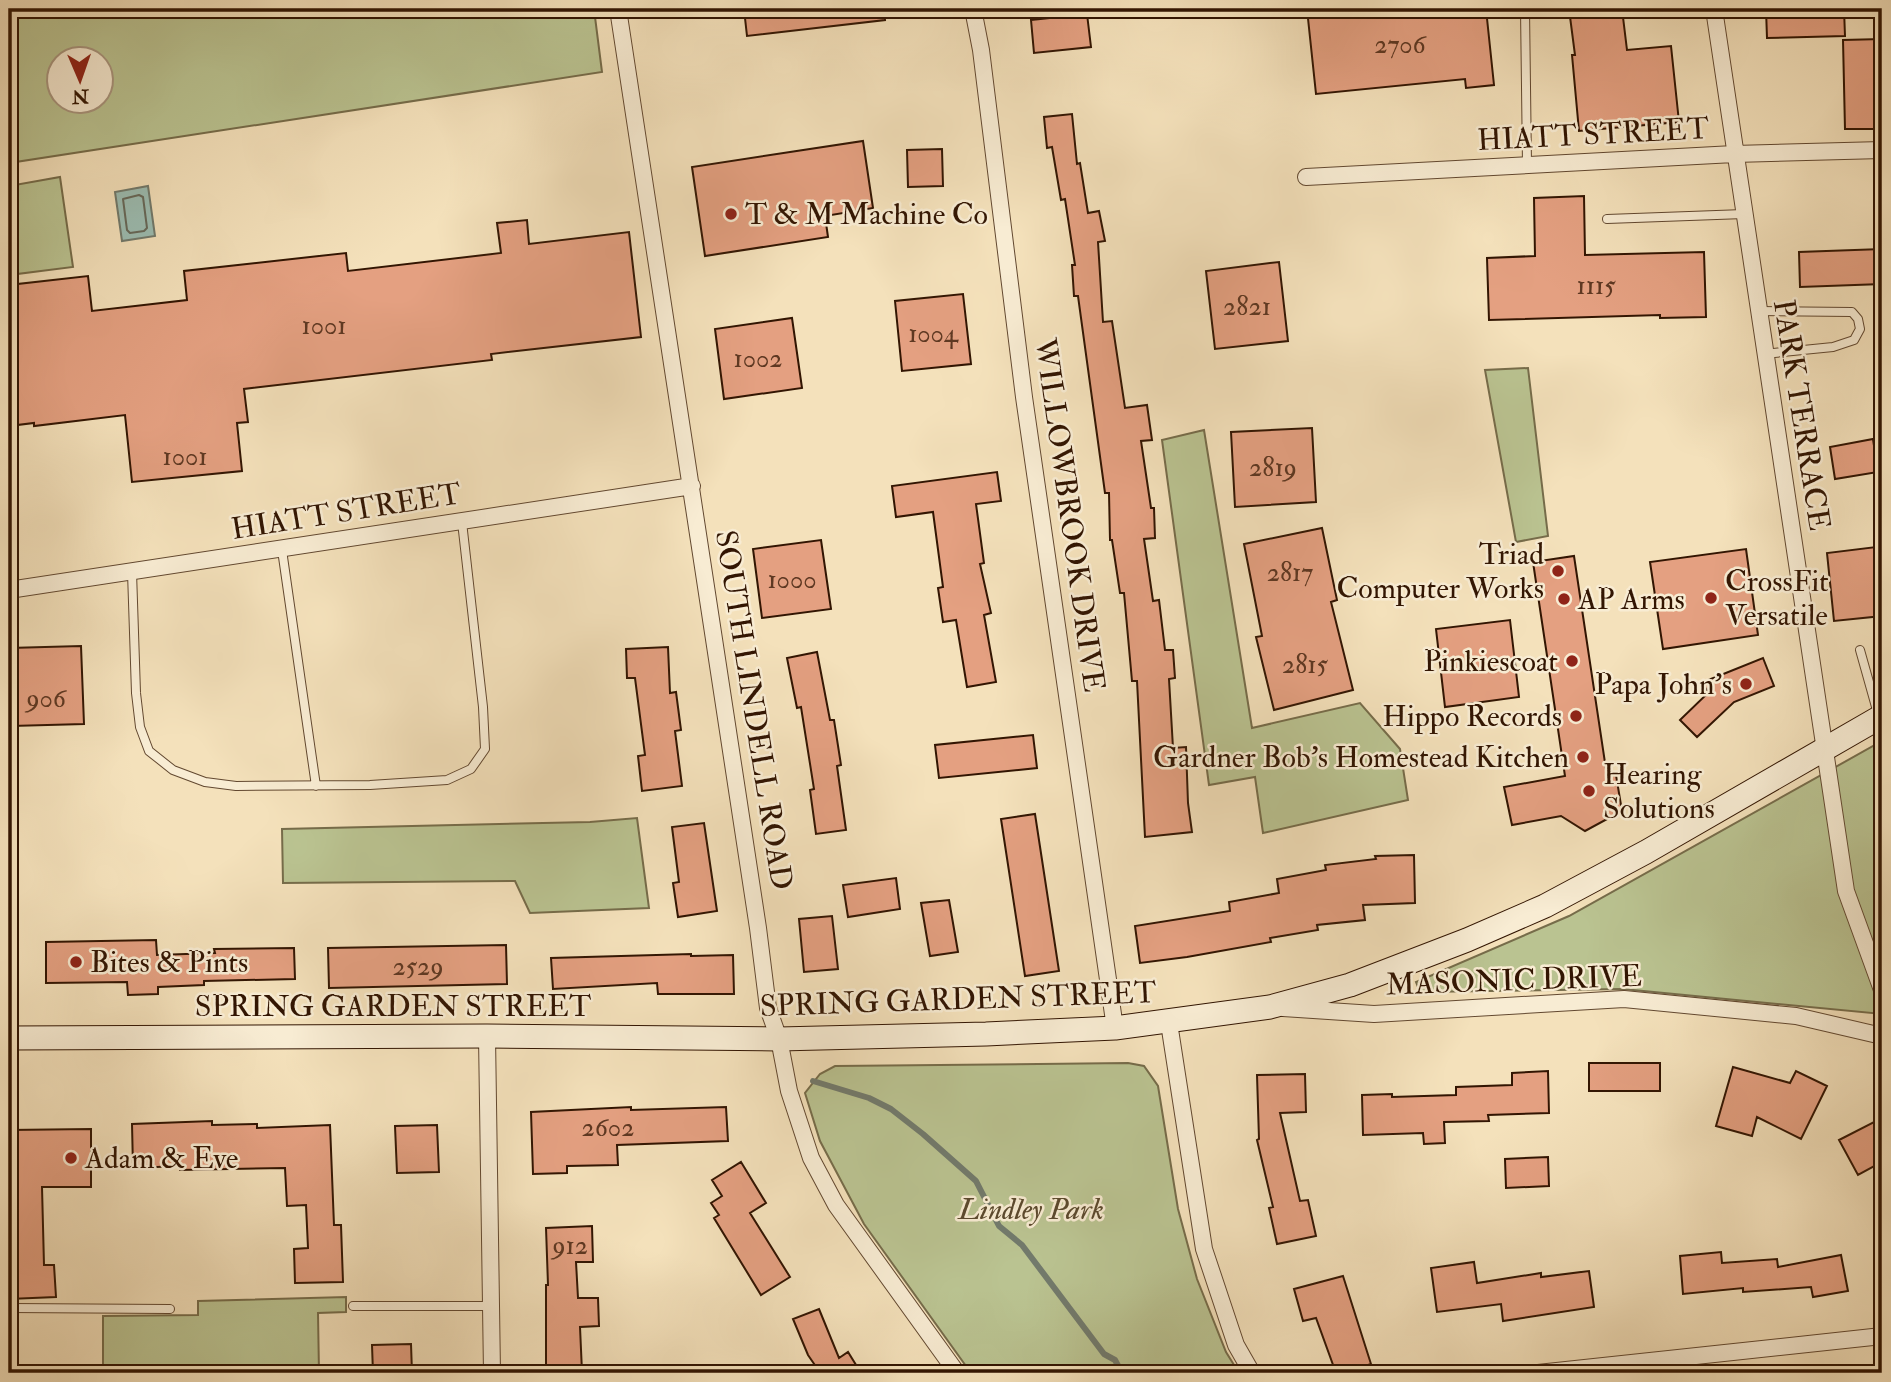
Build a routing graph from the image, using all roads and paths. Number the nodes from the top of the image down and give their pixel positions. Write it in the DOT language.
graph roads {
  1 [pos="618,9"];
  2 [pos="973,9"];
  3 [pos="1525,9"];
  4 [pos="1714,9"];
  5 [pos="1882,150"];
  6 [pos="1734,154"];
  7 [pos="1527,165"];
  8 [pos="1306,177"];
  9 [pos="1744,214"];
  10 [pos="1607,219"];
  11 [pos="1758,311"];
  12 [pos="1765,354"];
  13 [pos="692,486"];
  14 [pos="462,522"];
  15 [pos="282,550"];
  16 [pos="132,572"];
  17 [pos="9,590"];
  18 [pos="1860,650"];
  19 [pos="1881,717"];
  20 [pos="1824,748"];
  21 [pos="316,786"];
  22 [pos="1882,990"];
  23 [pos="1270,1007"];
  24 [pos="1169,1023"];
  25 [pos="1115,1028"];
  26 [pos="487,1036"];
  27 [pos="1882,1036"];
  28 [pos="9,1038"];
  29 [pos="779,1039"];
  30 [pos="353,1306"];
  31 [pos="491,1306"];
  32 [pos="9,1308"];
  33 [pos="170,1309"];
  34 [pos="1882,1336"];
  35 [pos="492,1373"];
  36 [pos="957,1373"];
  37 [pos="1252,1373"];
  38 [pos="1538,1373"];
  1 -- 13 [label="street, SOUTH LINDELL ROAD"];
  2 -- 25 [label="street, WILLOWBROOK DRIVE"];
  3 -- 7 [label="lane"];
  4 -- 6 [label="street, PARK TERRACE"];
  5 -- 6 [label="street, HIATT STREET"];
  6 -- 7 [label="street, HIATT STREET"];
  6 -- 9 [label="street, PARK TERRACE"];
  7 -- 8 [label="street, HIATT STREET"];
  9 -- 10 [label="lane"];
  9 -- 11 [label="street, PARK TERRACE"];
  11 -- 12 [label="street, PARK TERRACE"];
  11 -- 12 [label="lane"];
  12 -- 20 [label="street, PARK TERRACE"];
  13 -- 14 [label="street, HIATT STREET"];
  13 -- 29 [label="street, SOUTH LINDELL ROAD"];
  14 -- 15 [label="street, HIATT STREET"];
  14 -- 21 [label="lane"];
  15 -- 16 [label="street, HIATT STREET"];
  15 -- 21 [label="lane"];
  16 -- 17 [label="street, HIATT STREET"];
  16 -- 21 [label="lane"];
  18 -- 19 [label="lane"];
  19 -- 20 [label="main road, SPRING GARDEN STREET"];
  20 -- 22 [label="street, PARK TERRACE"];
  20 -- 23 [label="main road, SPRING GARDEN STREET"];
  23 -- 24 [label="main road, SPRING GARDEN STREET"];
  23 -- 27 [label="street, MASONIC DRIVE"];
  24 -- 25 [label="main road, SPRING GARDEN STREET"];
  24 -- 37 [label="street"];
  25 -- 29 [label="main road, SPRING GARDEN STREET"];
  26 -- 28 [label="main road, SPRING GARDEN STREET"];
  26 -- 29 [label="main road, SPRING GARDEN STREET"];
  26 -- 31 [label="street"];
  29 -- 36 [label="street, SOUTH LINDELL ROAD"];
  30 -- 31 [label="lane"];
  31 -- 35 [label="street"];
  32 -- 33 [label="lane"];
  34 -- 38 [label="street"];
}
